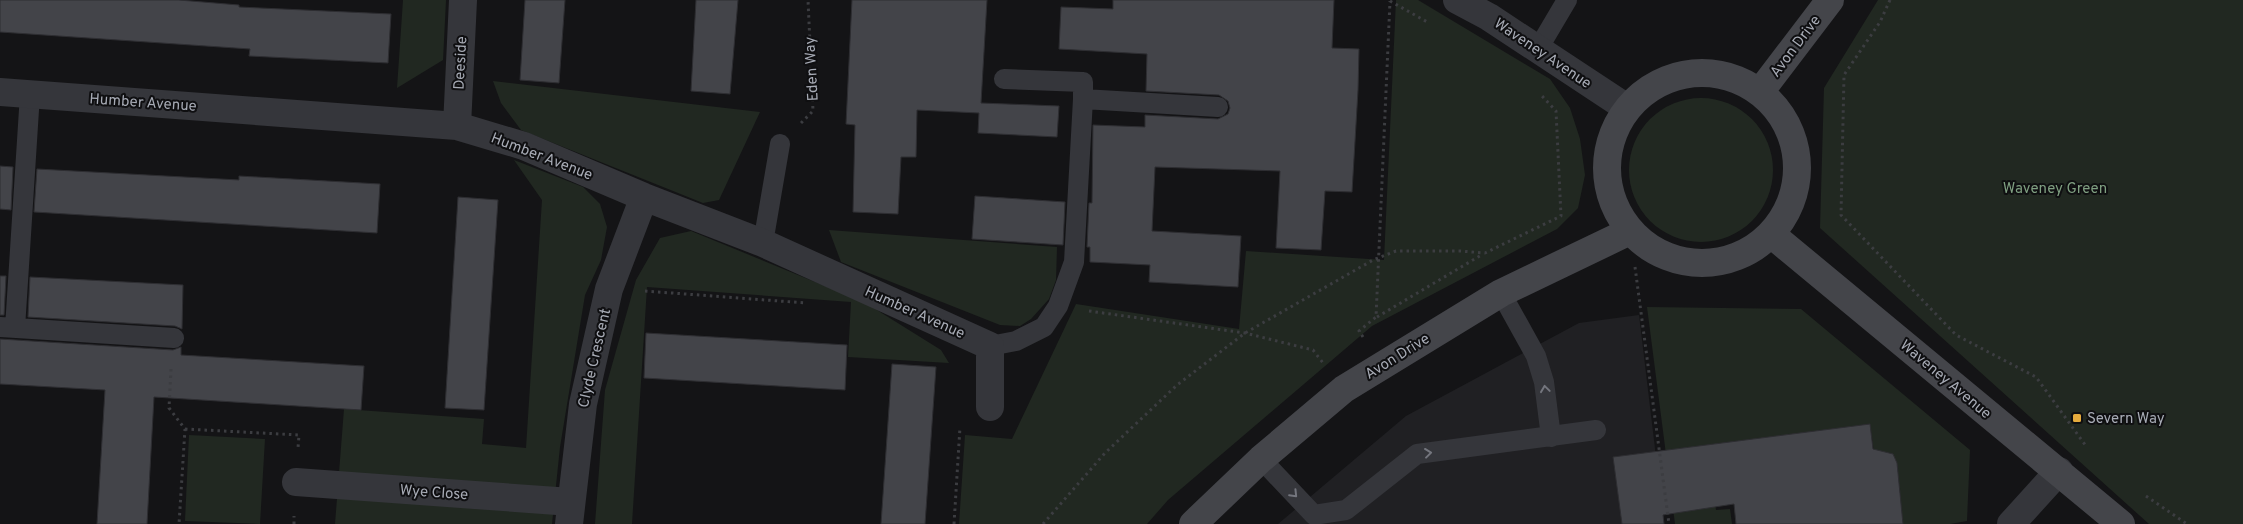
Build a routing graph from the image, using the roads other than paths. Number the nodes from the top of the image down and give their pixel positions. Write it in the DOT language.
graph roads {
  1 [pos="463,0"];
  2 [pos="1458,0"];
  3 [pos="1567,0"];
  4 [pos="1830,0"];
  5 [pos="1538,49"];
  6 [pos="1004,78"];
  7 [pos="0,92"];
  8 [pos="1760,92"];
  9 [pos="30,94"];
  10 [pos="1083,100"];
  11 [pos="1218,107"];
  12 [pos="1627,108"];
  13 [pos="457,126"];
  14 [pos="780,144"];
  15 [pos="644,197"];
  16 [pos="1630,232"];
  17 [pos="1771,234"];
  18 [pos="763,244"];
  19 [pos="1501,293"];
  20 [pos="7,328"];
  21 [pos="174,338"];
  22 [pos="990,346"];
  23 [pos="990,407"];
  24 [pos="1596,430"];
  25 [pos="1551,437"];
  26 [pos="1260,458"];
  27 [pos="2058,471"];
  28 [pos="296,482"];
  29 [pos="570,513"];
  30 [pos="1193,524"];
  31 [pos="2012,524"];
  32 [pos="2121,524"];
  1 -- 13 [label="street, Deeside"];
  2 -- 5 [label="street, Waveney Avenue"];
  3 -- 5 [label="lane"];
  4 -- 8 [label="street, Avon Drive"];
  5 -- 12 [label="street, Waveney Avenue"];
  6 -- 10 [label="lane"];
  7 -- 9 [label="street, Humber Avenue"];
  8 -- 12 [label="street"];
  8 -- 17 [label="street"];
  9 -- 13 [label="street, Humber Avenue"];
  9 -- 20 [label="lane"];
  10 -- 11 [label="lane"];
  10 -- 22 [label="lane"];
  12 -- 16 [label="street"];
  13 -- 15 [label="street, Humber Avenue"];
  14 -- 18 [label="lane"];
  15 -- 18 [label="street, Humber Avenue"];
  15 -- 29 [label="street, Clyde Crescent"];
  16 -- 17 [label="street"];
  16 -- 19 [label="street, Avon Drive"];
  17 -- 27 [label="street, Waveney Avenue"];
  18 -- 22 [label="street, Humber Avenue"];
  25 -- 19 [label="lane, one-way"];
  19 -- 26 [label="street, Avon Drive"];
  20 -- 21 [label="lane"];
  22 -- 23 [label="street"];
  24 -- 25 [label="lane"];
  26 -- 25 [label="lane, one-way"];
  26 -- 30 [label="street, Avon Drive"];
  27 -- 31 [label="street"];
  27 -- 32 [label="street, Waveney Avenue"];
  28 -- 29 [label="street, Wye Close"];
}
